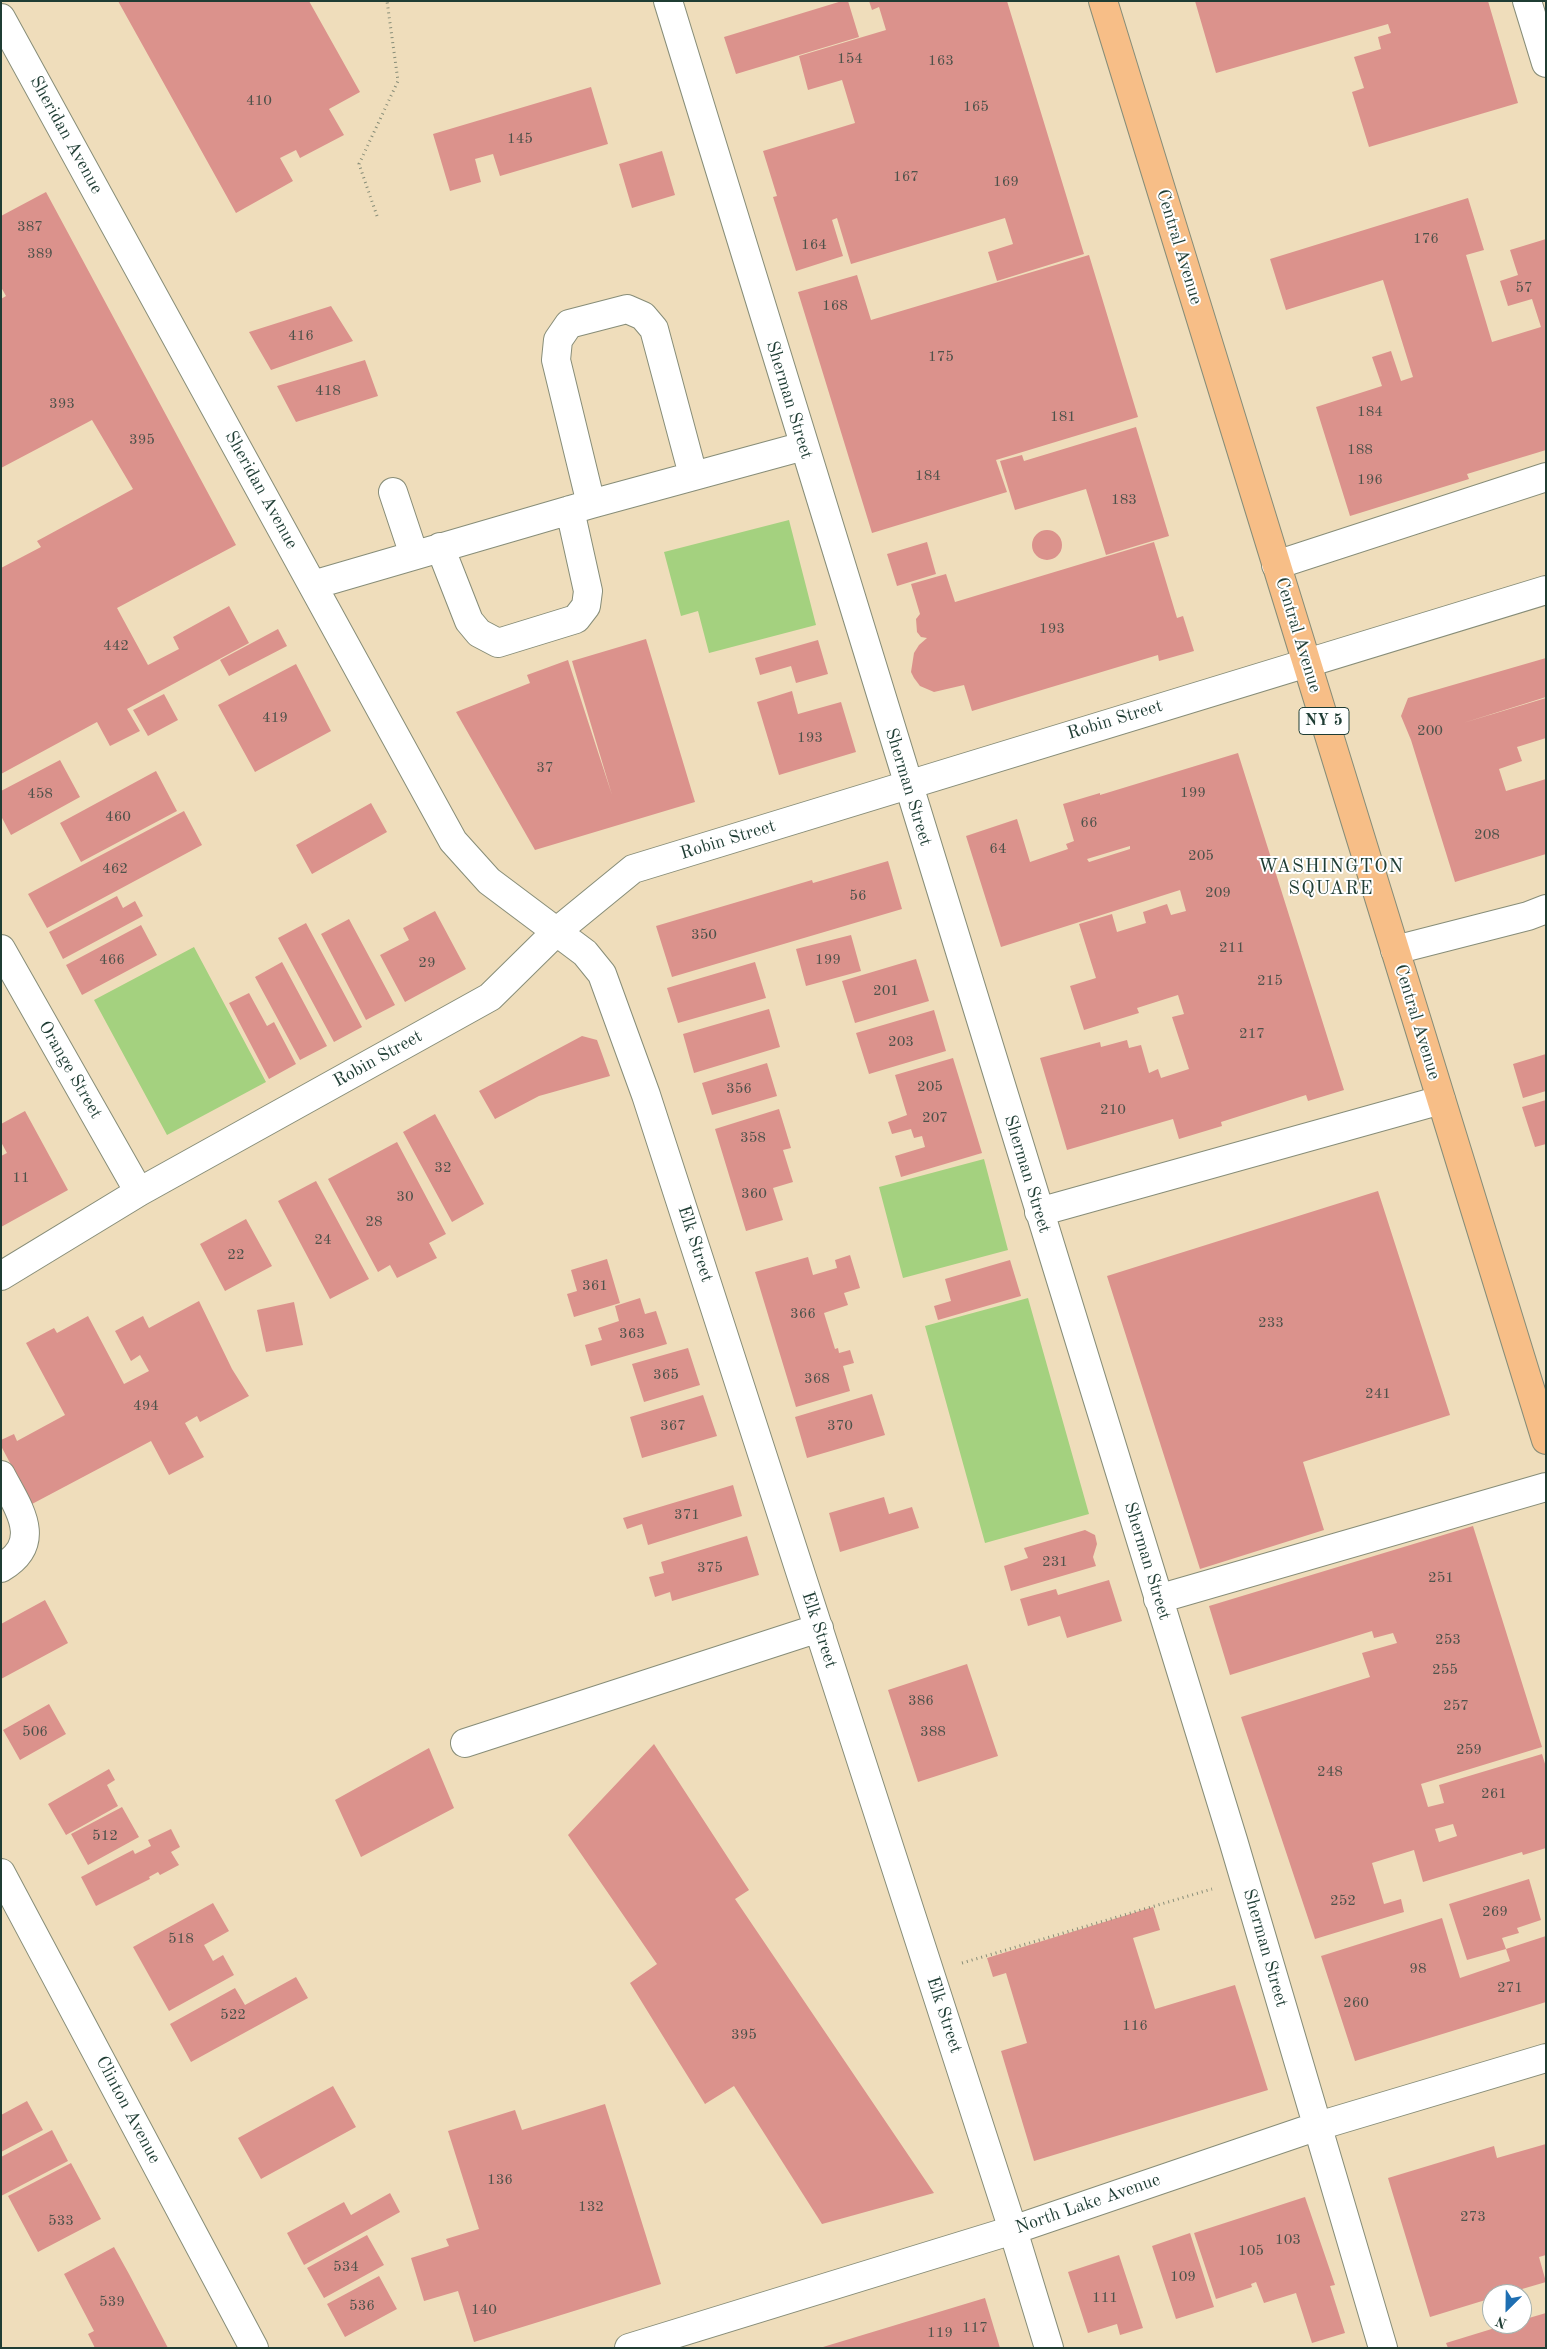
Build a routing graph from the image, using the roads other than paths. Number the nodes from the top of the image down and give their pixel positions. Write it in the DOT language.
graph roads {
  1 [pos="668,1"];
  2 [pos="1103,1"];
  3 [pos="1527,1"];
  4 [pos="1,18"];
  5 [pos="1546,64"];
  6 [pos="804,446"];
  7 [pos="693,475"];
  8 [pos="1546,477"];
  9 [pos="393,492"];
  10 [pos="580,507"];
  11 [pos="440,547"];
  12 [pos="414,555"];
  13 [pos="1276,565"];
  14 [pos="313,585"];
  15 [pos="1546,590"];
  16 [pos="1306,662"];
  17 [pos="907,784"];
  18 [pos="1546,909"];
  19 [pos="556,932"];
  20 [pos="1,949"];
  21 [pos="1395,950"];
  22 [pos="1441,1100"];
  23 [pos="139,1192"];
  24 [pos="1039,1212"];
  25 [pos="1,1276"];
  26 [pos="1546,1440"];
  27 [pos="1,1475"];
  28 [pos="1546,1487"];
  29 [pos="1,1568"];
  30 [pos="1158,1599"];
  31 [pos="819,1628"];
  32 [pos="465,1743"];
  33 [pos="1,1873"];
  34 [pos="1546,2058"];
  35 [pos="1318,2126"];
  36 [pos="1013,2230"];
  37 [pos="254,2348"];
  38 [pos="629,2348"];
  39 [pos="1049,2348"];
  40 [pos="1383,2348"];
  1 -- 6 [label="street, Sherman Street"];
  2 -- 13 [label="main road, Central Avenue / NY 5"];
  3 -- 5 [label="street"];
  4 -- 14 [label="street, Sheridan Avenue"];
  6 -- 7 [label="street"];
  6 -- 17 [label="street, Sherman Street"];
  7 -- 10 [label="street"];
  7 -- 10 [label="street"];
  8 -- 13 [label="street"];
  9 -- 12 [label="street"];
  10 -- 11 [label="street"];
  10 -- 11 [label="street"];
  11 -- 12 [label="street"];
  12 -- 14 [label="street"];
  13 -- 16 [label="main road, Central Avenue / NY 5"];
  14 -- 19 [label="street, Sheridan Avenue"];
  15 -- 16 [label="street, Robin Street"];
  16 -- 17 [label="street, Robin Street"];
  16 -- 21 [label="main road, Central Avenue / NY 5"];
  17 -- 19 [label="street, Robin Street"];
  17 -- 24 [label="street, Sherman Street"];
  18 -- 21 [label="street"];
  19 -- 23 [label="street, Robin Street"];
  19 -- 31 [label="street, Elk Street"];
  20 -- 23 [label="street, Orange Street"];
  21 -- 22 [label="main road, Central Avenue / NY 5"];
  22 -- 24 [label="street"];
  22 -- 26 [label="main road, Central Avenue / NY 5"];
  23 -- 25 [label="street, Robin Street"];
  24 -- 30 [label="street, Sherman Street"];
  27 -- 29 [label="street"];
  28 -- 30 [label="street"];
  30 -- 35 [label="street, Sherman Street"];
  31 -- 32 [label="street"];
  31 -- 36 [label="street, Elk Street"];
  33 -- 37 [label="street, Clinton Avenue"];
  34 -- 35 [label="street, North Lake Avenue"];
  35 -- 36 [label="street, North Lake Avenue"];
  35 -- 40 [label="street, Sherman Street"];
  36 -- 38 [label="street, North Lake Avenue"];
  36 -- 39 [label="street, Elk Street"];
}
